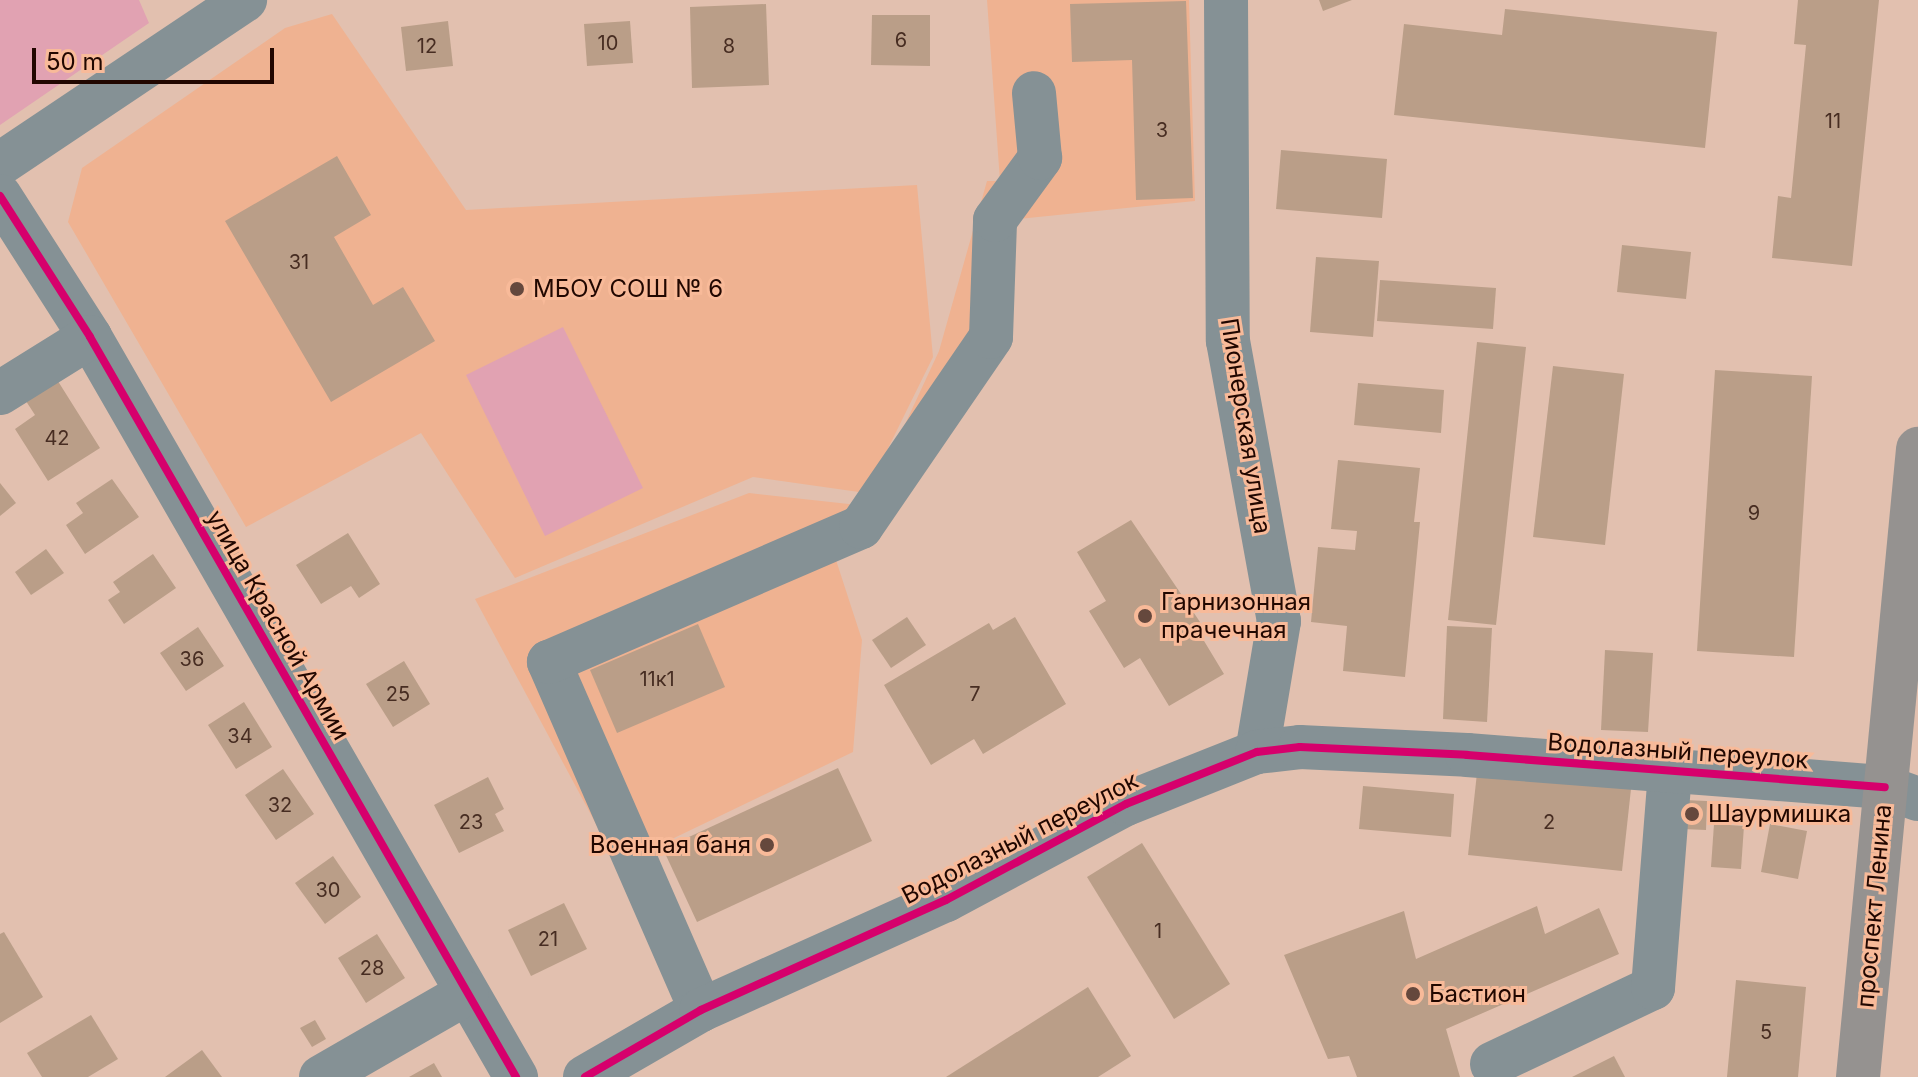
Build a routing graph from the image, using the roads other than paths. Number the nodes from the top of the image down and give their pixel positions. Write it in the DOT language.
graph roads {
  1 [pos="245,0"];
  2 [pos="1226,0"];
  3 [pos="1034,93"];
  4 [pos="0,164"];
  5 [pos="0,196"];
  6 [pos="90,337"];
  7 [pos="0,393"];
  8 [pos="1918,449"];
  9 [pos="1257,752"];
  10 [pos="1670,771"];
  11 [pos="1901,793"];
  12 [pos="467,993"];
  13 [pos="701,1010"];
  14 [pos="1492,1064"];
  15 [pos="321,1077"];
  16 [pos="516,1077"];
  17 [pos="585,1077"];
  18 [pos="1858,1077"];
  1 -- 4 [label="street"];
  2 -- 9 [label="street, Пионерская улица"];
  3 -- 13 [label="street"];
  5 -- 6 [label="street, улица Красной Армии"];
  6 -- 7 [label="street"];
  6 -- 12 [label="street, улица Красной Армии"];
  8 -- 11 [label="main road, проспект Ленина"];
  9 -- 10 [label="street, Водолазный переулок"];
  9 -- 13 [label="street, Водолазный переулок"];
  10 -- 11 [label="street, Водолазный переулок"];
  10 -- 14 [label="street"];
  11 -- 18 [label="main road, проспект Ленина"];
  12 -- 15 [label="street"];
  12 -- 16 [label="street, улица Красной Армии"];
  13 -- 17 [label="street, Водолазный переулок"];
}
